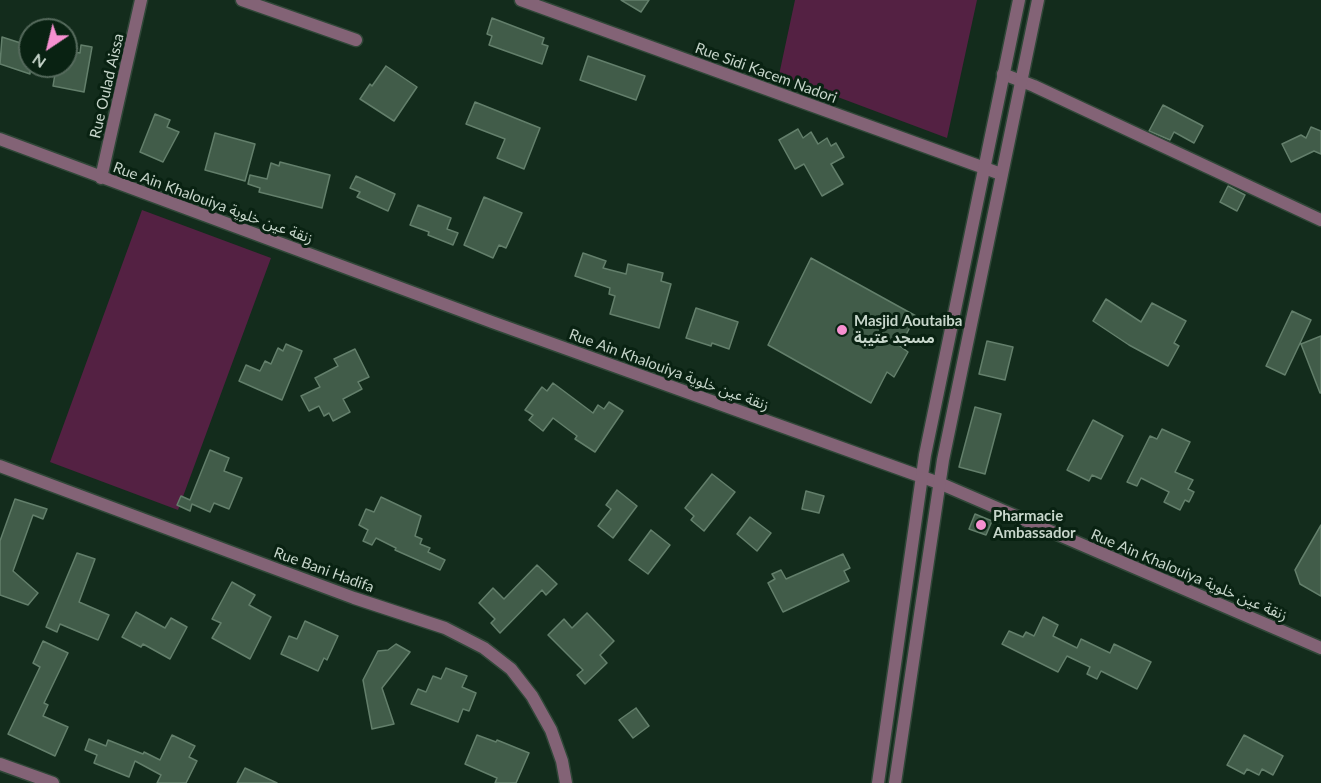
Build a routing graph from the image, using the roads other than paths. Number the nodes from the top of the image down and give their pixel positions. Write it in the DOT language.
graph roads {
  1 [pos="141,0"];
  2 [pos="242,0"];
  3 [pos="520,0"];
  4 [pos="1019,0"];
  5 [pos="1038,0"];
  6 [pos="356,40"];
  7 [pos="1003,74"];
  8 [pos="1020,81"];
  9 [pos="0,139"];
  10 [pos="983,168"];
  11 [pos="1001,174"];
  12 [pos="101,178"];
  13 [pos="1321,220"];
  14 [pos="0,466"];
  15 [pos="922,476"];
  16 [pos="939,483"];
  17 [pos="1321,648"];
  18 [pos="0,764"];
  19 [pos="53,783"];
  20 [pos="566,783"];
  21 [pos="878,783"];
  22 [pos="895,783"];
  1 -- 12 [label="street, Rue Oulad Aissa"];
  2 -- 6 [label="street"];
  3 -- 10 [label="street, Rue Sidi Kacem Nadori"];
  4 -- 7 [label="street"];
  5 -- 8 [label="street"];
  7 -- 8 [label="street"];
  7 -- 10 [label="street"];
  8 -- 11 [label="street"];
  8 -- 13 [label="street"];
  9 -- 12 [label="street, Rue Ain Khalouiya زنقة عين خلوية"];
  10 -- 11 [label="street, Rue Sidi Kacem Nadori"];
  10 -- 15 [label="street"];
  11 -- 16 [label="street"];
  12 -- 15 [label="street, Rue Ain Khalouiya زنقة عين خلوية"];
  14 -- 20 [label="street, Rue Bani Hadifa"];
  15 -- 16 [label="street, Rue Ain Khalouiya زنقة عين خلوية"];
  15 -- 21 [label="street"];
  16 -- 17 [label="street, Rue Ain Khalouiya زنقة عين خلوية"];
  16 -- 22 [label="street"];
  18 -- 19 [label="street"];
}
